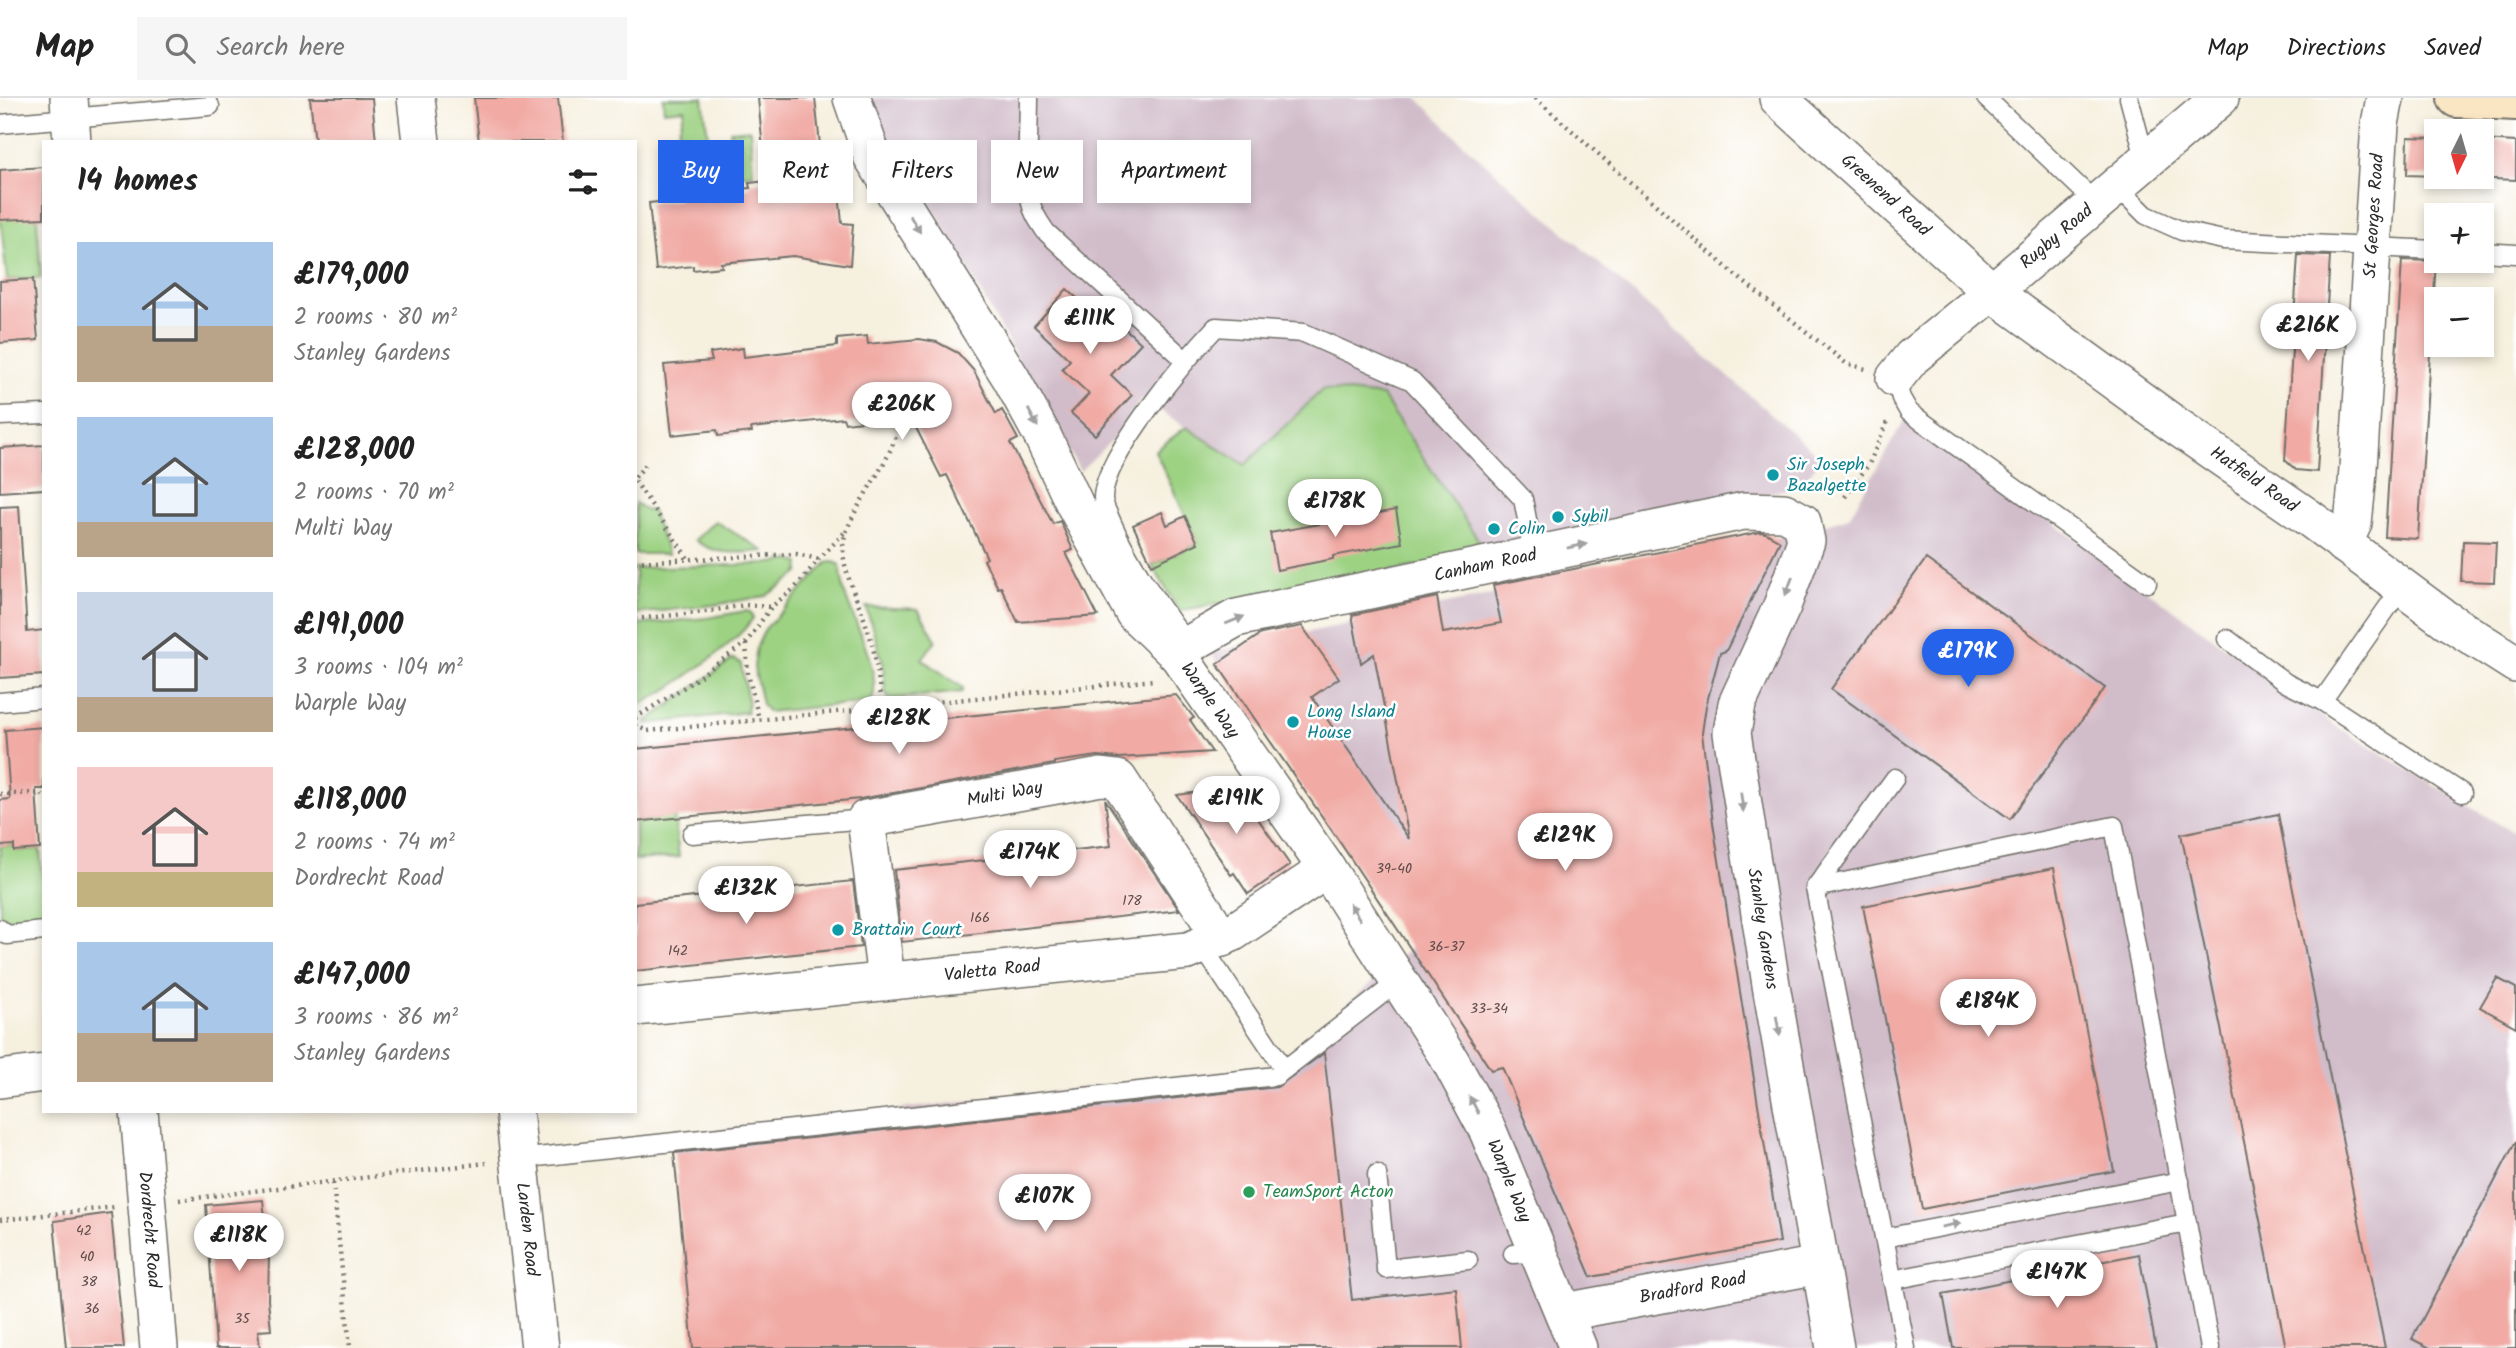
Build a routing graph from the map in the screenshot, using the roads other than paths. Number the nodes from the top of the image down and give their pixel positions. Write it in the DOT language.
graph roads {
  1 [pos="416,98"];
  2 [pos="852,98"];
  3 [pos="1029,98"];
  4 [pos="1986,98"];
  5 [pos="2129,98"];
  6 [pos="2220,98"];
  7 [pos="2385,98"];
  8 [pos="2457,98"];
  9 [pos="1788,101"];
  10 [pos="2516,101"];
  11 [pos="210,106"];
  12 [pos="71,119"];
  13 [pos="0,124"];
  14 [pos="421,140"];
  15 [pos="2146,162"];
  16 [pos="2107,195"];
  17 [pos="2372,247"];
  18 [pos="2424,249"];
  19 [pos="2494,253"];
  20 [pos="2516,254"];
  21 [pos="1992,292"];
  22 [pos="1185,360"];
  23 [pos="1895,378"];
  24 [pos="42,414"];
  25 [pos="0,416"];
  26 [pos="1802,522"];
  27 [pos="2343,544"];
  28 [pos="1534,555"];
  29 [pos="2147,583"];
  30 [pos="2402,587"];
  31 [pos="2227,639"];
  32 [pos="1176,660"];
  33 [pos="2516,664"];
  34 [pos="42,698"];
  35 [pos="2322,701"];
  36 [pos="0,702"];
  37 [pos="1895,778"];
  38 [pos="2462,793"];
  39 [pos="866,819"];
  40 [pos="692,834"];
  41 [pos="1327,869"];
  42 [pos="1815,888"];
  43 [pos="0,929"];
  44 [pos="42,931"];
  45 [pos="1212,942"];
  46 [pos="886,980"];
  47 [pos="1399,981"];
  48 [pos="637,1007"];
  49 [pos="1284,1069"];
  50 [pos="42,1073"];
  51 [pos="0,1079"];
  52 [pos="139,1113"];
  53 [pos="514,1113"];
  54 [pos="519,1159"];
  55 [pos="1377,1174"];
  56 [pos="2180,1181"];
  57 [pos="2187,1223"];
  58 [pos="1884,1238"];
  59 [pos="1468,1260"];
  60 [pos="1819,1265"];
  61 [pos="1892,1280"];
  62 [pos="1565,1312"];
  63 [pos="159,1348"];
  64 [pos="540,1348"];
  65 [pos="1578,1348"];
  66 [pos="1835,1348"];
  67 [pos="1906,1348"];
  68 [pos="2210,1348"];
  1 -- 14 [label="street"];
  2 -- 32 [label="street, Warple Way, one-way"];
  3 -- 22 [label="lane"];
  4 -- 16 [label="lane"];
  5 -- 15 [label="lane"];
  6 -- 15 [label="street, Rugby Road"];
  7 -- 17 [label="street, St Georges Road"];
  8 -- 10 [label="main road"];
  9 -- 21 [label="street, Greenend Road"];
  11 -- 12 [label="lane"];
  12 -- 13 [label="lane"];
  15 -- 16 [label="street, Rugby Road"];
  16 -- 17 [label="lane"];
  16 -- 21 [label="street, Rugby Road"];
  17 -- 18 [label="lane"];
  17 -- 27 [label="street, St Georges Road"];
  19 -- 20 [label="lane"];
  21 -- 23 [label="street, Rugby Road"];
  21 -- 27 [label="street, Hatfield Road"];
  22 -- 28 [label="lane"];
  22 -- 32 [label="lane"];
  23 -- 29 [label="lane"];
  24 -- 25 [label="lane"];
  28 -- 26 [label="street, Canham Road, one-way"];
  26 -- 60 [label="street, Stanley Gardens, one-way"];
  27 -- 30 [label="street, Hatfield Road"];
  32 -- 28 [label="street, Canham Road, one-way"];
  30 -- 33 [label="street, Hatfield Road"];
  30 -- 35 [label="lane"];
  31 -- 35 [label="lane"];
  32 -- 41 [label="street, Warple Way"];
  34 -- 36 [label="lane"];
  35 -- 38 [label="lane"];
  37 -- 42 [label="lane"];
  39 -- 40 [label="lane"];
  39 -- 45 [label="street, Multi Way"];
  39 -- 46 [label="street"];
  41 -- 45 [label="street, Valetta Road"];
  47 -- 41 [label="street, Warple Way, one-way"];
  42 -- 56 [label="lane"];
  42 -- 58 [label="lane"];
  43 -- 44 [label="lane"];
  45 -- 46 [label="street, Valetta Road"];
  45 -- 49 [label="lane"];
  46 -- 48 [label="street, Valetta Road"];
  47 -- 49 [label="lane"];
  62 -- 47 [label="street, Warple Way, one-way"];
  49 -- 54 [label="lane"];
  50 -- 51 [label="street"];
  52 -- 63 [label="street, Dordrecht Road"];
  53 -- 54 [label="street, Larden Road"];
  54 -- 64 [label="street, Larden Road"];
  55 -- 59 [label="lane"];
  56 -- 57 [label="lane"];
  58 -- 56 [label="lane, one-way"];
  57 -- 61 [label="lane"];
  57 -- 68 [label="lane"];
  58 -- 61 [label="lane"];
  60 -- 62 [label="street, Bradford Road"];
  60 -- 66 [label="street, Stanley Gardens"];
  61 -- 67 [label="lane"];
  62 -- 65 [label="street, Warple Way"];
}
